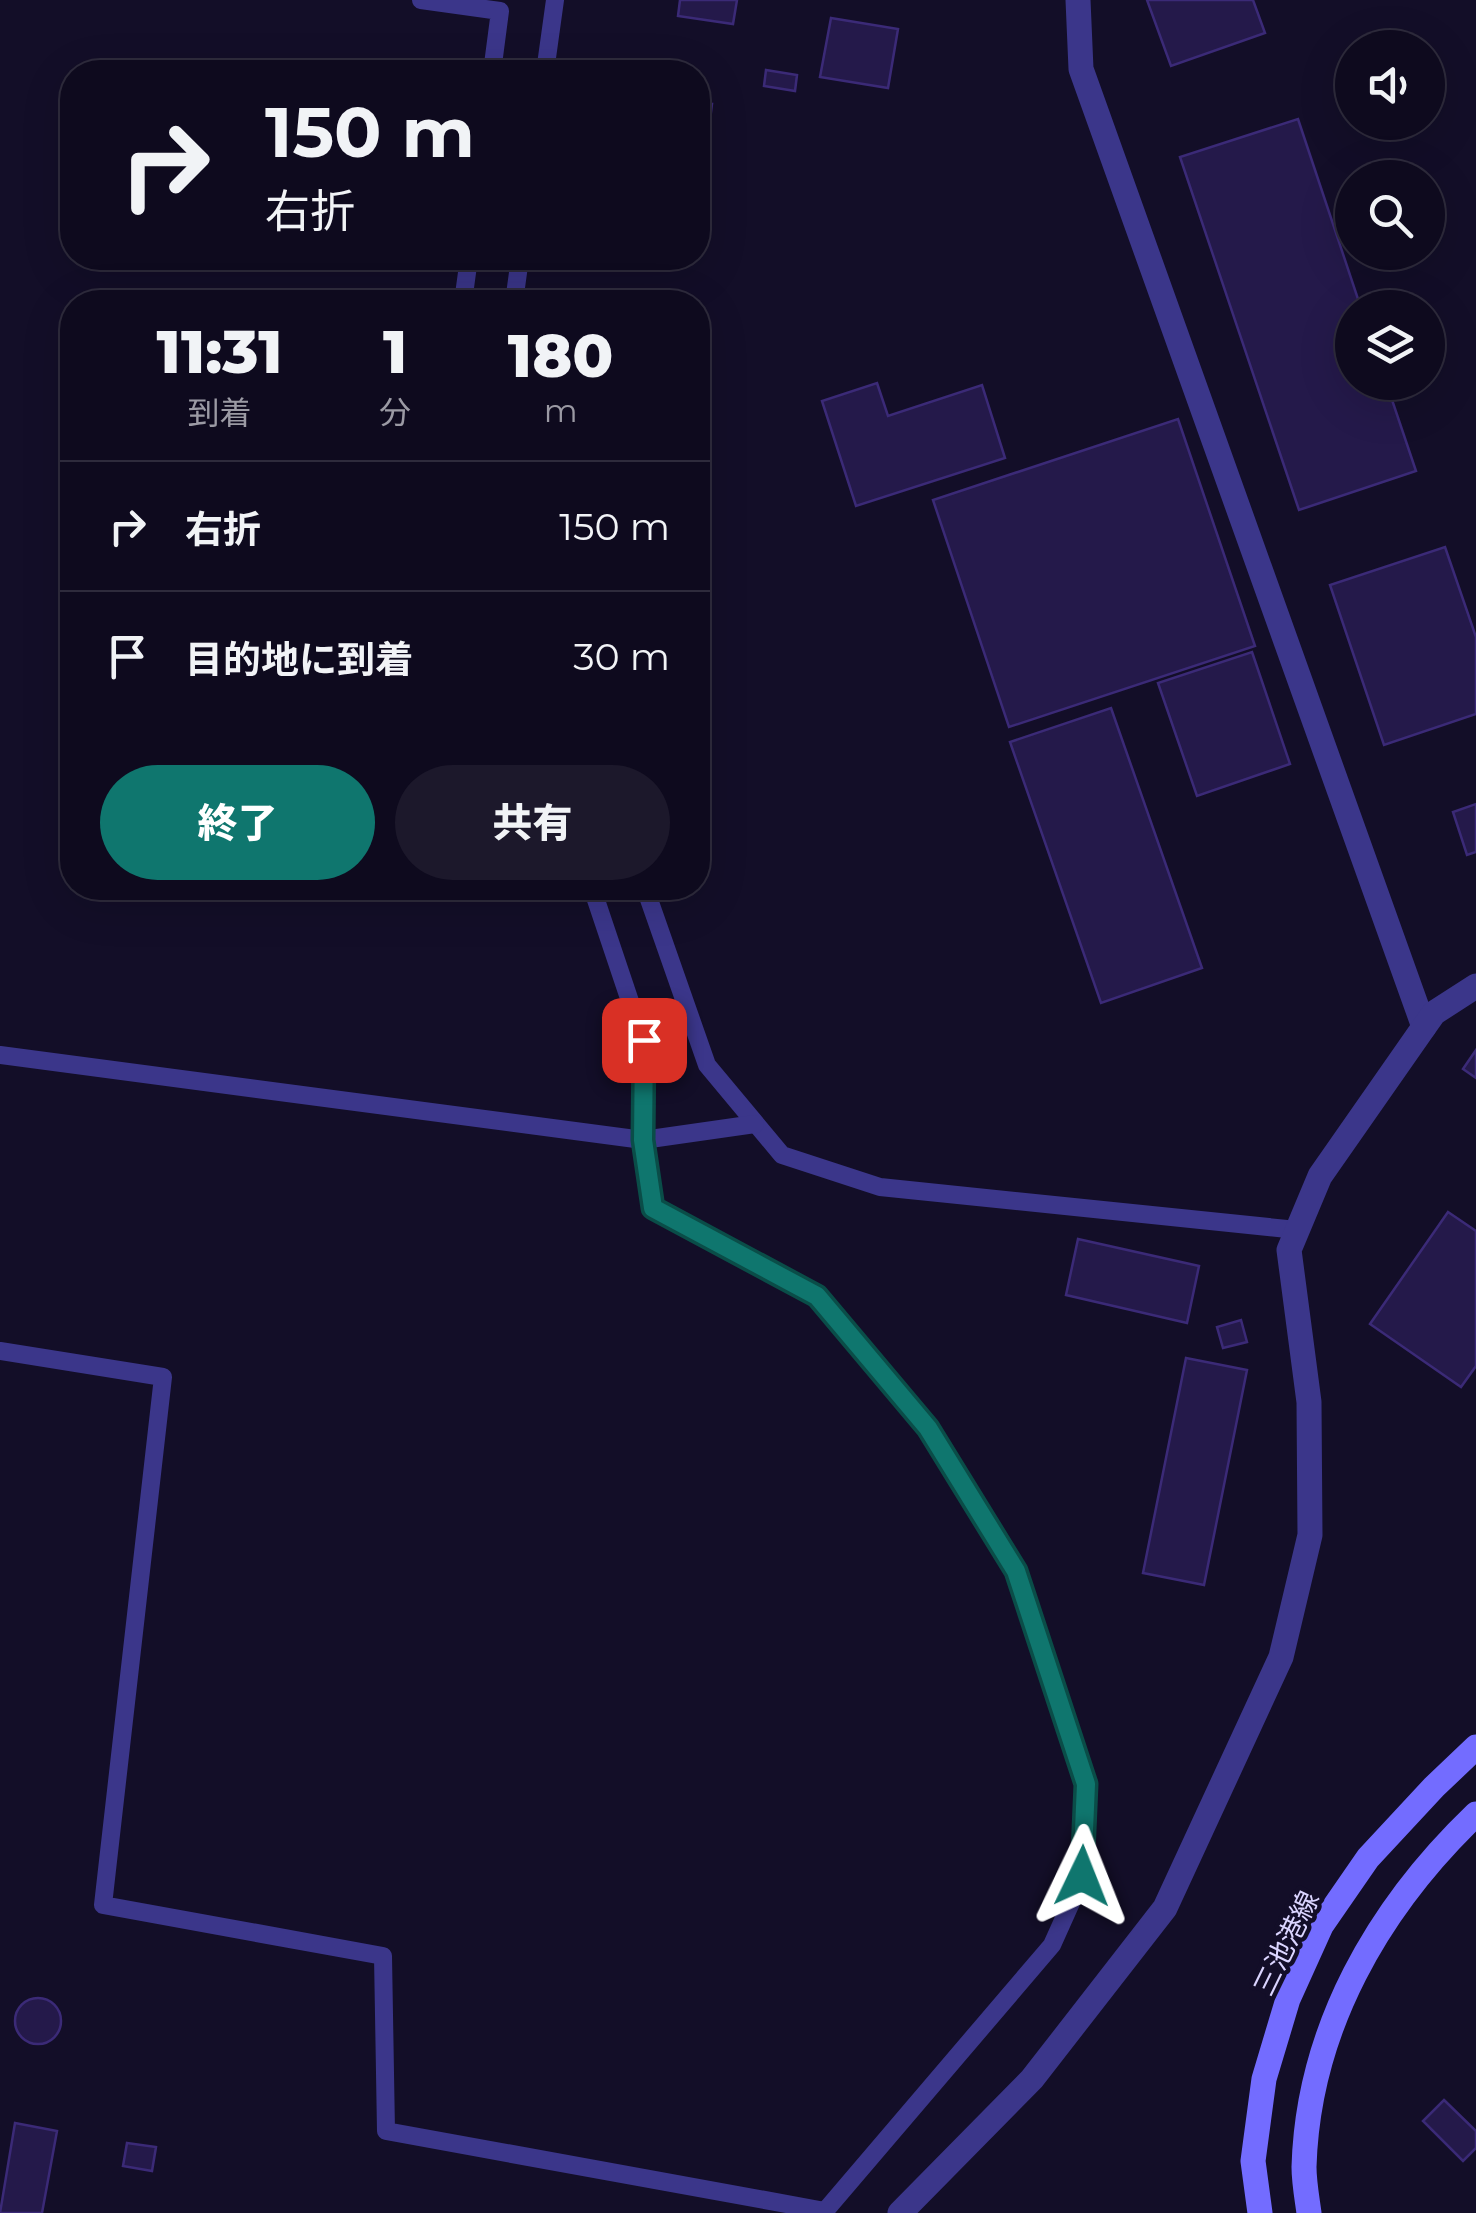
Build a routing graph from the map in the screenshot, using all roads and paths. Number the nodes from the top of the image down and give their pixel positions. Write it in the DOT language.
graph roads {
  1 [pos="421,0"];
  2 [pos="555,0"];
  3 [pos="1078,0"];
  4 [pos="494,60"];
  5 [pos="547,60"];
  6 [pos="596,900"];
  7 [pos="649,900"];
  8 [pos="1476,986"];
  9 [pos="1424,1026"];
  10 [pos="0,1055"];
  11 [pos="756,1124"];
  12 [pos="643,1140"];
  13 [pos="1297,1230"];
  14 [pos="0,1350"];
  15 [pos="1476,1747"];
  16 [pos="1476,1814"];
  17 [pos="900,2213"];
  18 [pos="1260,2213"];
  19 [pos="1309,2213"];
  1 -- 4 [label="lane"];
  2 -- 5 [label="lane"];
  3 -- 9 [label="street"];
  6 -- 12 [label="lane"];
  7 -- 11 [label="lane"];
  8 -- 9 [label="street"];
  9 -- 13 [label="street"];
  10 -- 12 [label="lane"];
  11 -- 12 [label="lane"];
  11 -- 13 [label="lane"];
  12 -- 14 [label="lane"];
  13 -- 17 [label="street"];
  15 -- 18 [label="main road, 三池港線"];
  16 -- 19 [label="main road"];
}
